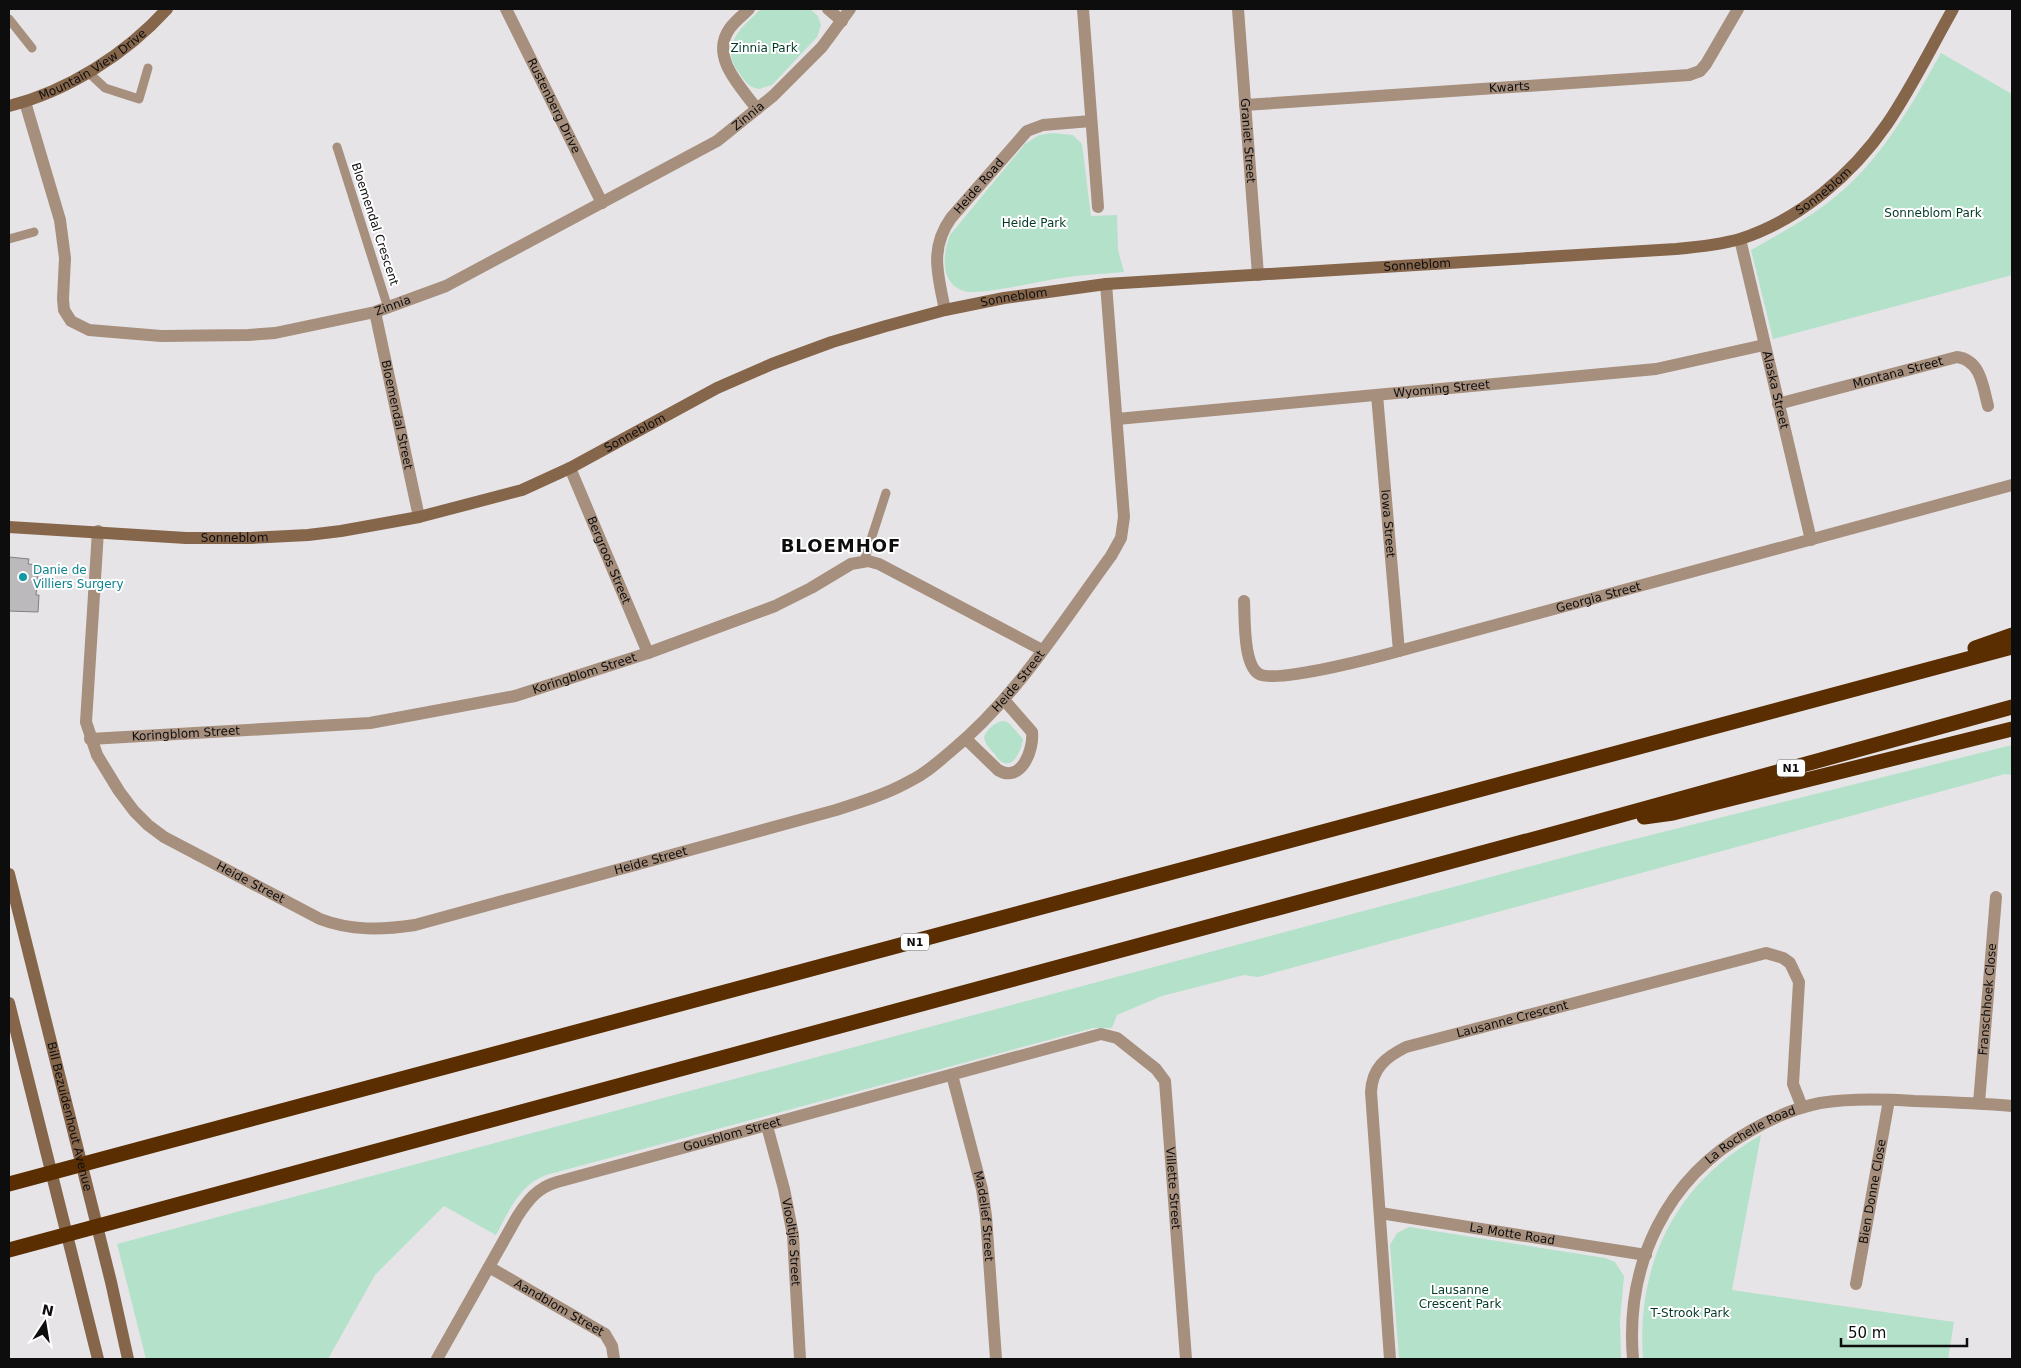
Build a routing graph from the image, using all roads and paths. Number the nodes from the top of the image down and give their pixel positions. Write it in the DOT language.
graph roads {
  1 [pos="167,9"];
  2 [pos="506,9"];
  3 [pos="750,9"];
  4 [pos="828,9"];
  5 [pos="850,9"];
  6 [pos="1083,9"];
  7 [pos="1238,9"];
  8 [pos="1738,9"];
  9 [pos="1953,9"];
  10 [pos="9,18"];
  11 [pos="842,21"];
  12 [pos="32,48"];
  13 [pos="148,68"];
  14 [pos="88,72"];
  15 [pos="25,102"];
  16 [pos="1245,104"];
  17 [pos="9,106"];
  18 [pos="758,109"];
  19 [pos="1091,122"];
  20 [pos="337,147"];
  21 [pos="602,203"];
  22 [pos="1098,207"];
  23 [pos="34,232"];
  24 [pos="9,239"];
  25 [pos="1740,239"];
  26 [pos="1258,275"];
  27 [pos="1106,284"];
  28 [pos="388,308"];
  29 [pos="945,310"];
  30 [pos="375,312"];
  31 [pos="1764,345"];
  32 [pos="1377,395"];
  33 [pos="1778,404"];
  34 [pos="1988,406"];
  35 [pos="1117,419"];
  36 [pos="570,468"];
  37 [pos="2012,485"];
  38 [pos="886,493"];
  39 [pos="419,517"];
  40 [pos="9,527"];
  41 [pos="98,531"];
  42 [pos="1811,540"];
  43 [pos="864,561"];
  44 [pos="1244,601"];
  45 [pos="2012,635"];
  46 [pos="2012,647"];
  47 [pos="1042,650"];
  48 [pos="1400,651"];
  49 [pos="648,653"];
  50 [pos="1822,699"];
  51 [pos="1005,701"];
  52 [pos="2012,707"];
  53 [pos="2012,729"];
  54 [pos="90,739"];
  55 [pos="966,739"];
  56 [pos="1570,829"];
  57 [pos="9,874"];
  58 [pos="1996,897"];
  59 [pos="9,1003"];
  60 [pos="1117,1038"];
  61 [pos="952,1075"];
  62 [pos="1889,1100"];
  63 [pos="1979,1103"];
  64 [pos="2012,1106"];
  65 [pos="1802,1107"];
  66 [pos="767,1126"];
  67 [pos="9,1184"];
  68 [pos="1380,1213"];
  69 [pos="9,1250"];
  70 [pos="1646,1255"];
  71 [pos="489,1267"];
  72 [pos="1856,1284"];
  73 [pos="98,1359"];
  74 [pos="128,1359"];
  75 [pos="437,1359"];
  76 [pos="614,1359"];
  77 [pos="800,1359"];
  78 [pos="996,1359"];
  79 [pos="1186,1359"];
  80 [pos="1390,1359"];
  81 [pos="1633,1359"];
  1 -- 14 [label="street, Mountain View Drive"];
  2 -- 21 [label="street, Rustenberg Drive"];
  3 -- 18 [label="street"];
  4 -- 11 [label="street"];
  5 -- 11 [label="street, Zinnia"];
  6 -- 19 [label="street"];
  7 -- 16 [label="street, Graniet Street"];
  8 -- 16 [label="street, Kwarts"];
  9 -- 25 [label="street, Sonneblom"];
  10 -- 12 [label="lane"];
  11 -- 18 [label="street, Zinnia"];
  13 -- 14 [label="lane"];
  14 -- 15 [label="street, Mountain View Drive"];
  15 -- 17 [label="street, Mountain View Drive"];
  15 -- 30 [label="street, Zinnia"];
  16 -- 26 [label="street, Graniet Street"];
  18 -- 21 [label="street, Zinnia"];
  19 -- 22 [label="street"];
  19 -- 29 [label="street, Heide Road"];
  20 -- 28 [label="lane, Bloemendal Crescent"];
  21 -- 28 [label="street, Zinnia"];
  23 -- 24 [label="lane"];
  25 -- 26 [label="street, Sonneblom"];
  25 -- 31 [label="street, Alaska Street"];
  26 -- 27 [label="street, Sonneblom"];
  27 -- 29 [label="street, Sonneblom"];
  27 -- 35 [label="street, Heide Street"];
  28 -- 30 [label="street, Zinnia"];
  29 -- 36 [label="street, Sonneblom"];
  30 -- 39 [label="street, Bloemendal Street"];
  31 -- 32 [label="street, Wyoming Street"];
  31 -- 33 [label="street, Alaska Street"];
  32 -- 35 [label="street, Wyoming Street"];
  32 -- 48 [label="street, Iowa Street"];
  33 -- 34 [label="street, Montana Street"];
  33 -- 42 [label="street, Alaska Street"];
  35 -- 47 [label="street, Heide Street"];
  36 -- 39 [label="street, Sonneblom"];
  36 -- 49 [label="street, Bergroos Street"];
  37 -- 42 [label="street, Georgia Street"];
  38 -- 43 [label="lane"];
  39 -- 41 [label="street, Sonneblom"];
  40 -- 41 [label="street, Sonneblom"];
  41 -- 54 [label="street, Heide Street"];
  42 -- 48 [label="street, Georgia Street"];
  43 -- 47 [label="street"];
  43 -- 49 [label="street, Koringblom Street"];
  44 -- 48 [label="street, Georgia Street"];
  45 -- 50 [label="highway"];
  46 -- 50 [label="highway, N1"];
  47 -- 51 [label="street, Heide Street"];
  49 -- 54 [label="street, Koringblom Street"];
  50 -- 67 [label="highway, N1"];
  51 -- 55 [label="street, Heide Street"];
  51 -- 55 [label="street"];
  52 -- 56 [label="highway, N1"];
  53 -- 56 [label="highway"];
  54 -- 55 [label="street, Heide Street"];
  56 -- 69 [label="highway, N1"];
  57 -- 74 [label="street, Bill Bezuidenhout Avenue"];
  58 -- 63 [label="street, Franschhoek Close"];
  59 -- 73 [label="street"];
  60 -- 61 [label="street, Gousblom Street"];
  60 -- 79 [label="street, Villette Street"];
  61 -- 66 [label="street, Gousblom Street"];
  61 -- 78 [label="street, Madelief Street"];
  62 -- 63 [label="street, La Rochelle Road"];
  62 -- 65 [label="street, La Rochelle Road"];
  62 -- 72 [label="street, Bien Donne Close"];
  63 -- 64 [label="street, La Rochelle Road"];
  65 -- 68 [label="street, Lausanne Crescent"];
  65 -- 70 [label="street, La Rochelle Road"];
  66 -- 71 [label="street, Gousblom Street"];
  66 -- 77 [label="street, Viooltjie Street"];
  68 -- 70 [label="street, La Motte Road"];
  68 -- 80 [label="street, Lausanne Crescent"];
  70 -- 81 [label="street, La Rochelle Road"];
  71 -- 75 [label="street, Gousblom Street"];
  71 -- 76 [label="street, Aandblom Street"];
}
